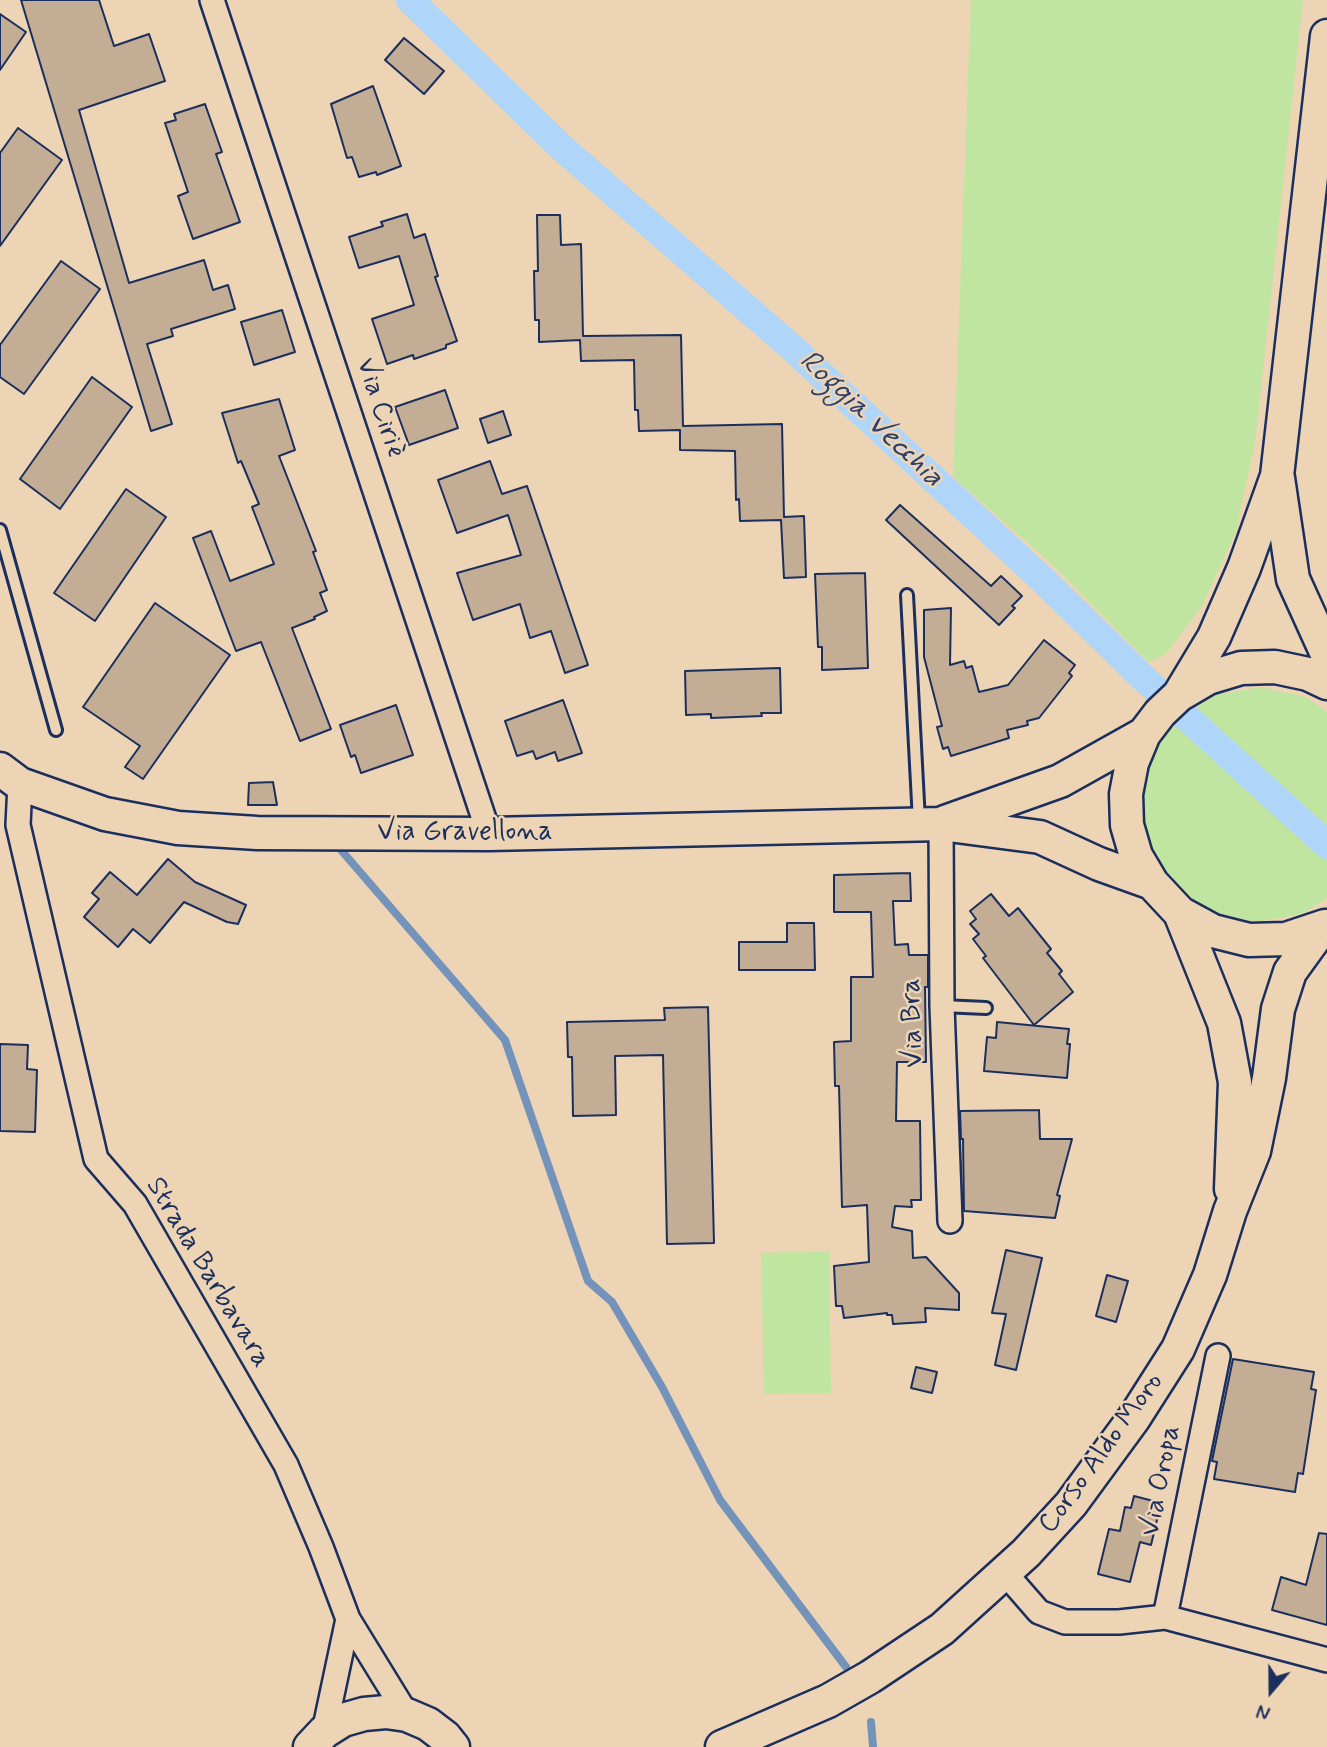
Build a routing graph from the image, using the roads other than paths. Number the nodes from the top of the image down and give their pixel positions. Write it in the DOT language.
graph roads {
  1 [pos="212,0"];
  2 [pos="1327,36"];
  3 [pos="1277,476"];
  4 [pos="0,530"];
  5 [pos="907,594"];
  6 [pos="1327,654"];
  7 [pos="1327,683"];
  8 [pos="1165,710"];
  9 [pos="56,730"];
  10 [pos="7,776"];
  11 [pos="930,824"];
  12 [pos="489,834"];
  13 [pos="1152,883"];
  14 [pos="1181,913"];
  15 [pos="1324,926"];
  16 [pos="942,1006"];
  17 [pos="986,1008"];
  18 [pos="1230,1210"];
  19 [pos="950,1221"];
  20 [pos="1218,1356"];
  21 [pos="1005,1573"];
  22 [pos="1166,1617"];
  23 [pos="348,1619"];
  24 [pos="1327,1660"];
  25 [pos="407,1715"];
  26 [pos="312,1742"];
  27 [pos="449,1742"];
  28 [pos="478,1747"];
  29 [pos="722,1747"];
  1 -- 12 [label="street, Via Ciriè"];
  2 -- 3 [label="main road"];
  3 -- 6 [label="main road"];
  3 -- 8 [label="main road"];
  4 -- 9 [label="lane"];
  5 -- 11 [label="lane"];
  7 -- 8 [label="main road, Via Gravellona"];
  8 -- 11 [label="main road, Via Gravellona"];
  8 -- 13 [label="main road"];
  10 -- 12 [label="main road, Via Gravellona"];
  10 -- 23 [label="street, Strada Barbavara"];
  11 -- 12 [label="main road, Via Gravellona"];
  11 -- 13 [label="main road, Via Gravellona"];
  11 -- 16 [label="street, Via Bra"];
  13 -- 14 [label="main road"];
  14 -- 15 [label="main road"];
  14 -- 18 [label="main road, Corso Aldo Moro"];
  15 -- 18 [label="main road, Corso Aldo Moro"];
  16 -- 17 [label="lane"];
  16 -- 19 [label="street, Via Bra"];
  18 -- 21 [label="main road, Corso Aldo Moro"];
  20 -- 22 [label="street, Via Oropa"];
  21 -- 22 [label="street"];
  21 -- 29 [label="main road, Corso Aldo Moro"];
  22 -- 24 [label="street"];
  23 -- 25 [label="street, Strada Barbavara"];
  23 -- 26 [label="street"];
  25 -- 26 [label="main road"];
  25 -- 27 [label="main road"];
  27 -- 28 [label="main road"];
}
